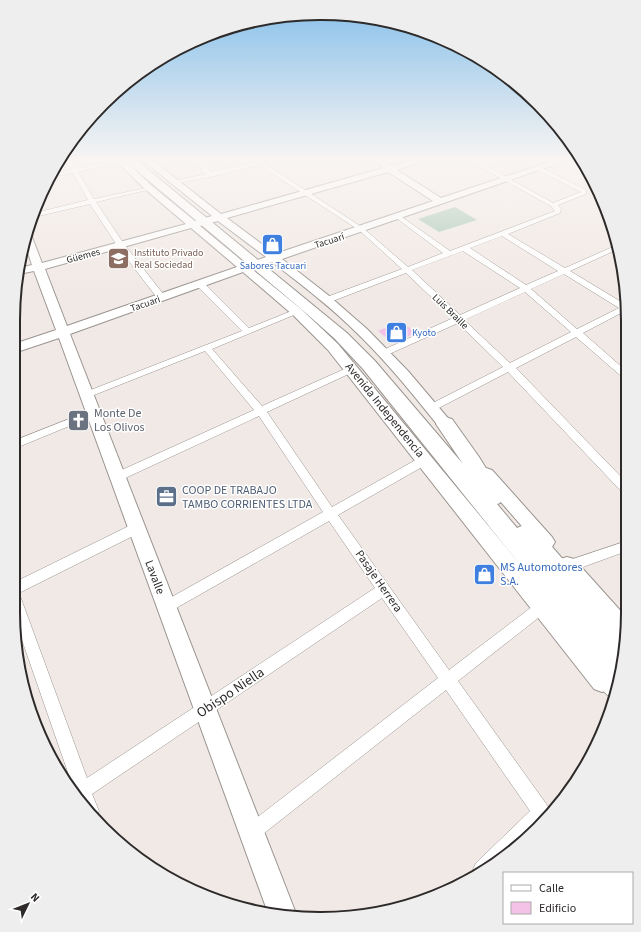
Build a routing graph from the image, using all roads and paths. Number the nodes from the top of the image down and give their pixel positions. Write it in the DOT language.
graph roads {
  1 [pos="90,202"];
  2 [pos="92,202"];
  3 [pos="173,202"];
  4 [pos="181,202"];
  5 [pos="271,202"];
  6 [pos="319,202"];
  7 [pos="439,202"];
  8 [pos="547,202"];
  9 [pos="564,202"];
  10 [pos="201,203"];
  11 [pos="555,207"];
  12 [pos="179,212"];
  13 [pos="40,214"];
  14 [pos="397,216"];
  15 [pos="207,221"];
  16 [pos="361,229"];
  17 [pos="502,232"];
  18 [pos="30,244"];
  19 [pos="121,245"];
  20 [pos="463,247"];
  21 [pos="612,249"];
  22 [pos="448,253"];
  23 [pos="258,263"];
  24 [pos="38,266"];
  25 [pos="25,269"];
  26 [pos="406,269"];
  27 [pos="564,270"];
  28 [pos="200,284"];
  29 [pos="525,288"];
  30 [pos="161,297"];
  31 [pos="327,300"];
  32 [pos="620,306"];
  33 [pos="620,309"];
  34 [pos="297,312"];
  35 [pos="459,319"];
  36 [pos="62,331"];
  37 [pos="247,331"];
  38 [pos="576,333"];
  39 [pos="20,347"];
  40 [pos="206,347"];
  41 [pos="384,353"];
  42 [pos="510,368"];
  43 [pos="352,369"];
  44 [pos="621,371"];
  45 [pos="89,404"];
  46 [pos="431,408"];
  47 [pos="261,411"];
  48 [pos="445,424"];
  49 [pos="20,442"];
  50 [pos="425,460"];
  51 [pos="117,476"];
  52 [pos="621,484"];
  53 [pos="493,497"];
  54 [pos="330,513"];
  55 [pos="137,528"];
  56 [pos="621,548"];
  57 [pos="557,570"];
  58 [pos="20,586"];
  59 [pos="384,589"];
  60 [pos="166,607"];
  61 [pos="542,607"];
  62 [pos="20,615"];
  63 [pos="620,626"];
  64 [pos="620,632"];
  65 [pos="619,643"];
  66 [pos="616,662"];
  67 [pos="613,678"];
  68 [pos="449,680"];
  69 [pos="610,691"];
  70 [pos="205,709"];
  71 [pos="79,789"];
  72 [pos="81,792"];
  73 [pos="543,813"];
  74 [pos="252,832"];
  75 [pos="523,833"];
  76 [pos="515,840"];
  77 [pos="279,909"];
  1 -- 13 [label="street"];
  2 -- 19 [label="street"];
  3 -- 12 [label="highway"];
  4 -- 15 [label="highway, Avenida Independencia"];
  5 -- 15 [label="street, Güemes"];
  6 -- 16 [label="street, Luis Braille"];
  7 -- 14 [label="street, Tacuarí"];
  8 -- 11 [label="street"];
  9 -- 11 [label="street"];
  10 -- 15 [label="street, Avenida Independencia"];
  11 -- 17 [label="street"];
  12 -- 15 [label="street, Avenida Independencia"];
  14 -- 16 [label="street, Tacuarí"];
  14 -- 22 [label="street"];
  15 -- 19 [label="street, Güemes"];
  15 -- 23 [label="highway, Avenida Independencia"];
  15 -- 23 [label="street, Avenida Independencia"];
  16 -- 23 [label="street, Tacuarí"];
  16 -- 26 [label="street, Luis Braille"];
  17 -- 20 [label="street"];
  17 -- 27 [label="street"];
  18 -- 24 [label="street, Lavalle"];
  19 -- 24 [label="street, Güemes"];
  19 -- 30 [label="street"];
  20 -- 22 [label="street"];
  20 -- 29 [label="street"];
  21 -- 27 [label="street"];
  22 -- 26 [label="street"];
  23 -- 28 [label="street, Tacuari"];
  23 -- 31 [label="street, Avenida Independencia"];
  23 -- 34 [label="street, Avenida Independencia"];
  23 -- 53 [label="highway, Avenida Independencia"];
  23 -- 57 [label="highway, Avenida Independencia"];
  24 -- 25 [label="street, Güemes"];
  24 -- 36 [label="street, Lavalle"];
  26 -- 31 [label="street"];
  26 -- 35 [label="street, Luis Braille"];
  27 -- 29 [label="street"];
  27 -- 32 [label="street"];
  28 -- 30 [label="street, Tacuari"];
  28 -- 37 [label="street"];
  29 -- 35 [label="street"];
  29 -- 38 [label="street"];
  30 -- 36 [label="street, Tacuari"];
  31 -- 41 [label="street, Avenida Independencia"];
  33 -- 38 [label="street"];
  34 -- 37 [label="street"];
  34 -- 43 [label="street, Avenida Independencia"];
  35 -- 41 [label="street"];
  35 -- 42 [label="street, Luis Braille"];
  36 -- 39 [label="street, Tacuari"];
  36 -- 45 [label="street, Lavalle"];
  37 -- 40 [label="street"];
  38 -- 42 [label="street"];
  38 -- 44 [label="street"];
  40 -- 45 [label="street"];
  40 -- 47 [label="street, Pasaje Herrera"];
  41 -- 46 [label="street, Avenida Independencia"];
  42 -- 46 [label="street"];
  42 -- 52 [label="street, Luis Braille"];
  43 -- 47 [label="street"];
  43 -- 50 [label="street, Avenida Independencia"];
  45 -- 49 [label="street"];
  45 -- 51 [label="street, Lavalle"];
  46 -- 48 [label="street, Avenida Independencia"];
  47 -- 51 [label="street"];
  47 -- 54 [label="street, Pasaje Herrera"];
  48 -- 53 [label="highway"];
  48 -- 57 [label="street, Avenida Independencia"];
  50 -- 54 [label="street"];
  50 -- 61 [label="street, Avenida Independencia"];
  51 -- 55 [label="street, Lavalle"];
  53 -- 57 [label="highway, Avenida Independencia"];
  54 -- 59 [label="street, Pasaje Herrera"];
  54 -- 60 [label="street"];
  55 -- 58 [label="street"];
  55 -- 60 [label="street, Lavalle"];
  56 -- 57 [label="street"];
  57 -- 63 [label="street, Avenida Independencia"];
  57 -- 64 [label="highway"];
  57 -- 65 [label="highway, Avenida Independencia"];
  57 -- 66 [label="highway, Avenida Independencia"];
  57 -- 67 [label="highway"];
  59 -- 68 [label="street, Pasaje Herrera"];
  59 -- 70 [label="street, Obispo Niella"];
  60 -- 70 [label="street, Lavalle"];
  61 -- 68 [label="street"];
  61 -- 69 [label="street, Avenida Independencia"];
  62 -- 71 [label="street"];
  68 -- 73 [label="street, Pasaje Herrera"];
  68 -- 74 [label="street"];
  70 -- 72 [label="street, Obispo Niella"];
  70 -- 74 [label="street, Lavalle"];
  74 -- 77 [label="street, Lavalle"];
  75 -- 76 [label="street"];
}
